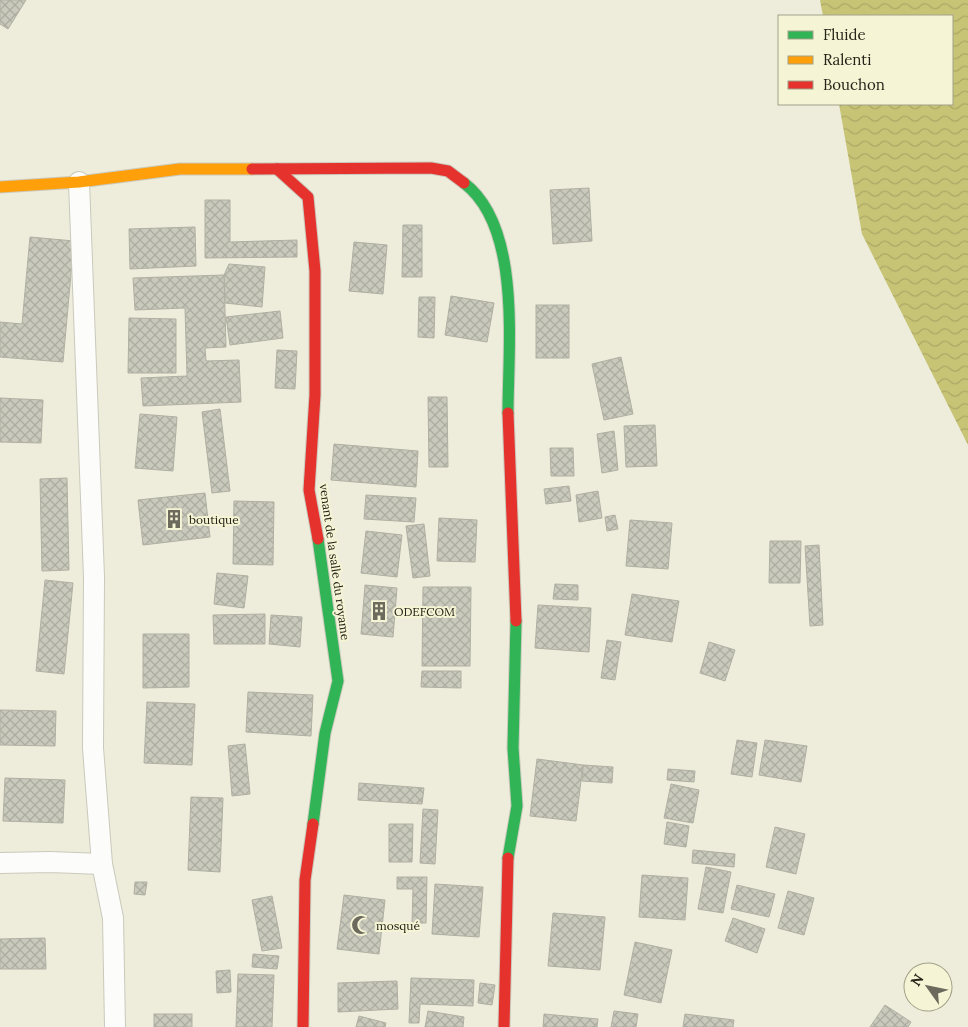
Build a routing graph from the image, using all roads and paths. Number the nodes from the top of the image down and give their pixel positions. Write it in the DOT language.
graph roads {
  1 [pos="277,169"];
  2 [pos="79,182"];
  3 [pos="0,187"];
  4 [pos="0,863"];
  5 [pos="102,864"];
  6 [pos="115,1027"];
  7 [pos="302,1027"];
  8 [pos="504,1027"];
  1 -- 2 [label="street"];
  1 -- 7 [label="street, venant de la salle du royame"];
  1 -- 8 [label="street"];
  2 -- 3 [label="street"];
  2 -- 5 [label="street"];
  4 -- 5 [label="street"];
  5 -- 6 [label="street"];
}
